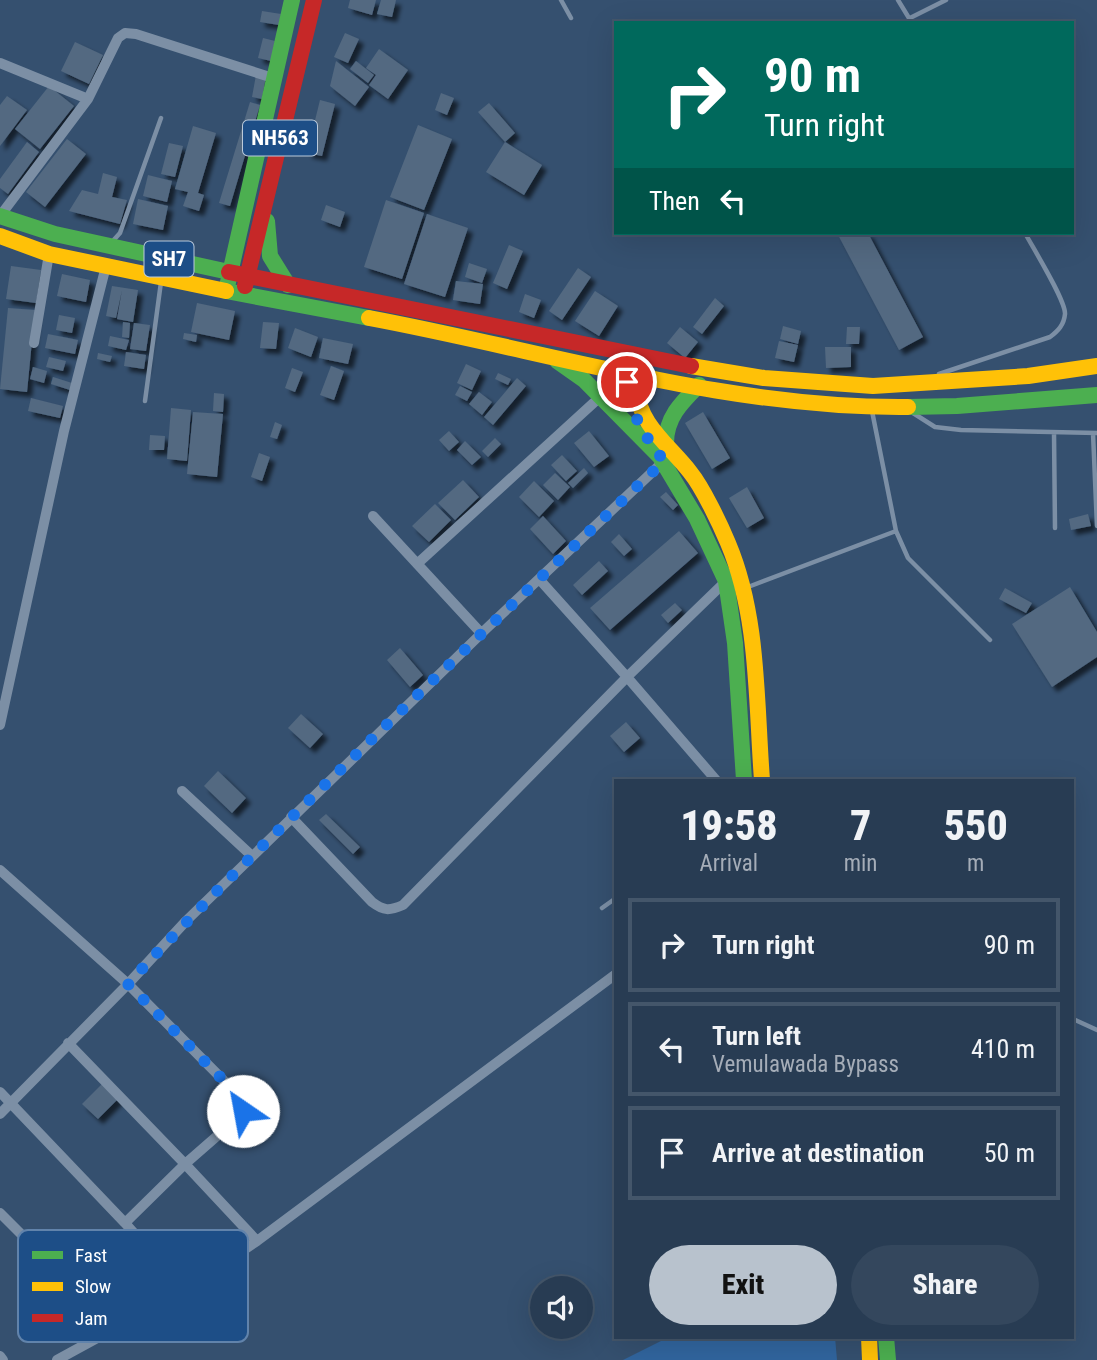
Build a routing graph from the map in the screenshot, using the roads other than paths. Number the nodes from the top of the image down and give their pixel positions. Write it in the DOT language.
graph roads {
  1 [pos="292,0"];
  2 [pos="314,0"];
  3 [pos="561,0"];
  4 [pos="898,0"];
  5 [pos="946,0"];
  6 [pos="571,18"];
  7 [pos="911,20"];
  8 [pos="0,63"];
  9 [pos="273,78"];
  10 [pos="88,99"];
  11 [pos="161,118"];
  12 [pos="268,186"];
  13 [pos="0,216"];
  14 [pos="1027,235"];
  15 [pos="0,236"];
  16 [pos="108,246"];
  17 [pos="49,254"];
  18 [pos="106,266"];
  19 [pos="229,272"];
  20 [pos="246,276"];
  21 [pos="162,278"];
  22 [pos="288,285"];
  23 [pos="226,291"];
  24 [pos="243,294"];
  25 [pos="34,343"];
  26 [pos="637,355"];
  27 [pos="552,357"];
  28 [pos="1097,366"];
  29 [pos="632,372"];
  30 [pos="699,385"];
  31 [pos="904,385"];
  32 [pos="1097,395"];
  33 [pos="600,397"];
  34 [pos="145,401"];
  35 [pos="871,407"];
  36 [pos="904,407"];
  37 [pos="1055,433"];
  38 [pos="1095,433"];
  39 [pos="666,443"];
  40 [pos="664,461"];
  41 [pos="373,516"];
  42 [pos="1097,526"];
  43 [pos="1055,528"];
  44 [pos="896,531"];
  45 [pos="417,564"];
  46 [pos="539,579"];
  47 [pos="726,581"];
  48 [pos="744,588"];
  49 [pos="481,634"];
  50 [pos="990,640"];
  51 [pos="627,677"];
  52 [pos="0,725"];
  53 [pos="715,779"];
  54 [pos="744,779"];
  55 [pos="762,779"];
  56 [pos="182,791"];
  57 [pos="291,817"];
  58 [pos="252,856"];
  59 [pos="0,870"];
  60 [pos="614,899"];
  61 [pos="602,908"];
  62 [pos="614,975"];
  63 [pos="128,984"];
  64 [pos="1074,1019"];
  65 [pos="1097,1030"];
  66 [pos="68,1042"];
  67 [pos="0,1092"];
  68 [pos="11,1102"];
  69 [pos="0,1114"];
  70 [pos="186,1164"];
  71 [pos="0,1213"];
  72 [pos="125,1223"];
  73 [pos="131,1230"];
  74 [pos="247,1230"];
  75 [pos="18,1231"];
  76 [pos="248,1231"];
  77 [pos="257,1241"];
  78 [pos="248,1247"];
  79 [pos="869,1339"];
  80 [pos="886,1339"];
  81 [pos="92,1342"];
  82 [pos="57,1360"];
  83 [pos="870,1360"];
  84 [pos="888,1360"];
  1 -- 9 [label="main road, NH563"];
  2 -- 12 [label="main road, NH563"];
  3 -- 6 [label="lane"];
  4 -- 7 [label="lane"];
  5 -- 7 [label="lane"];
  8 -- 10 [label="street"];
  9 -- 10 [label="street"];
  9 -- 19 [label="main road, NH563"];
  10 -- 13 [label="street"];
  11 -- 16 [label="lane"];
  12 -- 20 [label="main road, NH563"];
  12 -- 22 [label="main road"];
  13 -- 16 [label="main road, SH7"];
  14 -- 31 [label="lane"];
  15 -- 17 [label="main road, SH7"];
  16 -- 19 [label="main road, SH7"];
  17 -- 18 [label="main road, SH7"];
  17 -- 25 [label="street"];
  18 -- 21 [label="main road, SH7"];
  18 -- 52 [label="street"];
  19 -- 20 [label="main road"];
  19 -- 23 [label="main road, NH563"];
  20 -- 22 [label="main road"];
  20 -- 24 [label="main road, NH563"];
  21 -- 23 [label="main road, SH7"];
  21 -- 34 [label="lane"];
  22 -- 26 [label="main road"];
  23 -- 24 [label="main road"];
  24 -- 27 [label="main road"];
  26 -- 29 [label="main road"];
  26 -- 31 [label="main road"];
  27 -- 29 [label="main road"];
  27 -- 33 [label="main road"];
  28 -- 31 [label="main road"];
  29 -- 30 [label="main road"];
  29 -- 39 [label="main road"];
  29 -- 40 [label="main road"];
  30 -- 35 [label="main road"];
  30 -- 39 [label="main road"];
  32 -- 36 [label="main road"];
  33 -- 40 [label="main road"];
  33 -- 45 [label="street"];
  35 -- 36 [label="main road"];
  35 -- 44 [label="lane"];
  36 -- 37 [label="lane"];
  37 -- 38 [label="lane"];
  37 -- 43 [label="lane"];
  38 -- 42 [label="lane"];
  39 -- 48 [label="main road"];
  40 -- 46 [label="street"];
  40 -- 47 [label="main road"];
  41 -- 45 [label="street"];
  44 -- 48 [label="lane"];
  44 -- 50 [label="lane"];
  45 -- 49 [label="street"];
  46 -- 49 [label="street"];
  46 -- 51 [label="street"];
  47 -- 51 [label="street"];
  47 -- 54 [label="main road"];
  48 -- 55 [label="main road"];
  49 -- 57 [label="street"];
  51 -- 53 [label="street"];
  51 -- 57 [label="street"];
  56 -- 58 [label="street"];
  57 -- 58 [label="street"];
  58 -- 63 [label="street"];
  59 -- 63 [label="street"];
  60 -- 61 [label="lane"];
  62 -- 77 [label="street"];
  63 -- 66 [label="street"];
  63 -- 70 [label="street"];
  64 -- 65 [label="lane"];
  66 -- 68 [label="street"];
  66 -- 70 [label="street"];
  67 -- 68 [label="street"];
  68 -- 69 [label="street"];
  68 -- 72 [label="street"];
  70 -- 72 [label="street"];
  70 -- 74 [label="street"];
  71 -- 75 [label="street"];
  72 -- 73 [label="street"];
  76 -- 77 [label="street"];
  77 -- 78 [label="street"];
  79 -- 83 [label="main road"];
  80 -- 84 [label="main road"];
  81 -- 82 [label="street"];
}
